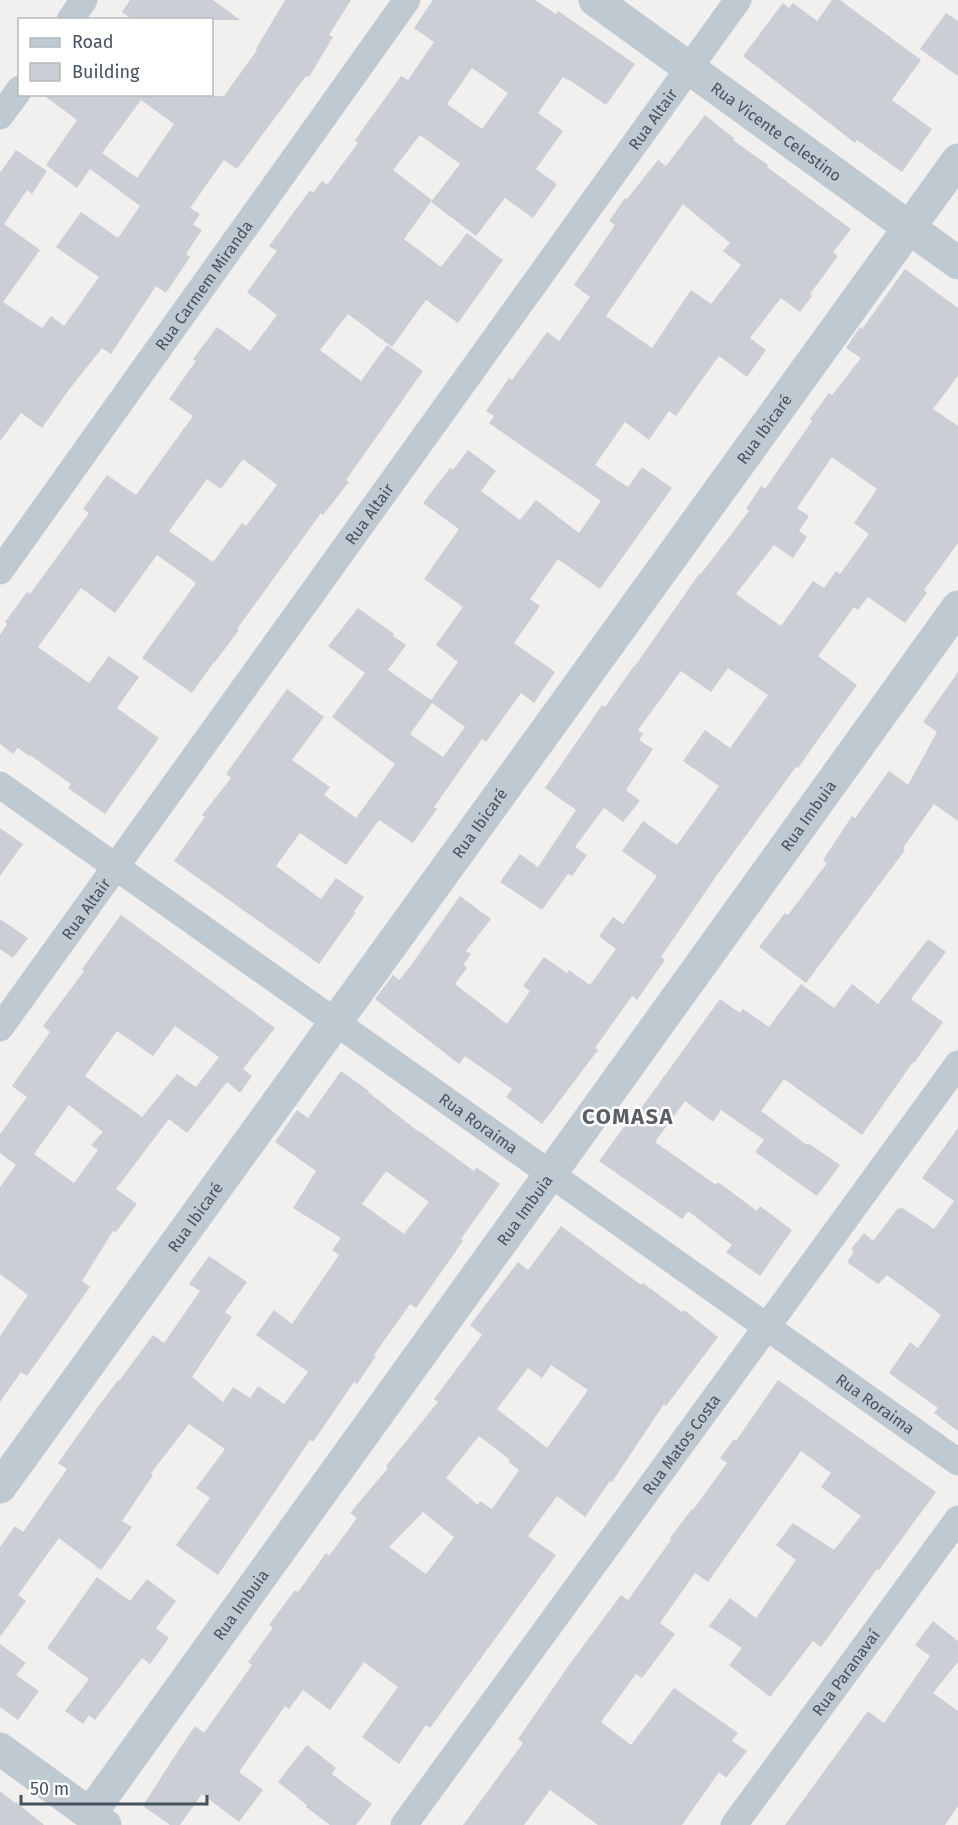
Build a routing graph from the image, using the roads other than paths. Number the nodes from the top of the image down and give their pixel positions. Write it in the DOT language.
graph roads {
  1 [pos="84,0"];
  2 [pos="407,0"];
  3 [pos="595,0"];
  4 [pos="738,0"];
  5 [pos="70,18"];
  6 [pos="689,68"];
  7 [pos="18,92"];
  8 [pos="0,116"];
  9 [pos="958,160"];
  10 [pos="909,227"];
  11 [pos="958,262"];
  12 [pos="0,571"];
  13 [pos="958,607"];
  14 [pos="0,785"];
  15 [pos="116,867"];
  16 [pos="336,1022"];
  17 [pos="0,1028"];
  18 [pos="958,1064"];
  19 [pos="550,1174"];
  20 [pos="767,1327"];
  21 [pos="958,1462"];
  22 [pos="0,1487"];
  23 [pos="958,1519"];
  24 [pos="0,1749"];
  25 [pos="98,1820"];
  26 [pos="404,1825"];
  27 [pos="734,1825"];
  1 -- 5 [label="street"];
  2 -- 12 [label="street, Rua Carmem Miranda"];
  3 -- 6 [label="street, Rua Vicente Celestino"];
  4 -- 6 [label="street, Rua Altair"];
  6 -- 10 [label="street, Rua Vicente Celestino"];
  6 -- 15 [label="street, Rua Altair"];
  7 -- 8 [label="street"];
  9 -- 10 [label="street, Rua Ibicaré"];
  10 -- 11 [label="street, Rua Vicente Celestino"];
  10 -- 16 [label="street, Rua Ibicaré"];
  13 -- 19 [label="street, Rua Imbuia"];
  14 -- 15 [label="street, Rua Roraima"];
  15 -- 16 [label="street, Rua Roraima"];
  15 -- 17 [label="street, Rua Altair"];
  16 -- 19 [label="street, Rua Roraima"];
  16 -- 22 [label="street, Rua Ibicaré"];
  18 -- 20 [label="street, Rua Matos Costa"];
  19 -- 20 [label="street, Rua Roraima"];
  19 -- 25 [label="street, Rua Imbuia"];
  20 -- 21 [label="street, Rua Roraima"];
  20 -- 26 [label="street, Rua Matos Costa"];
  23 -- 27 [label="street, Rua Paranavaí"];
  24 -- 25 [label="street"];
}
